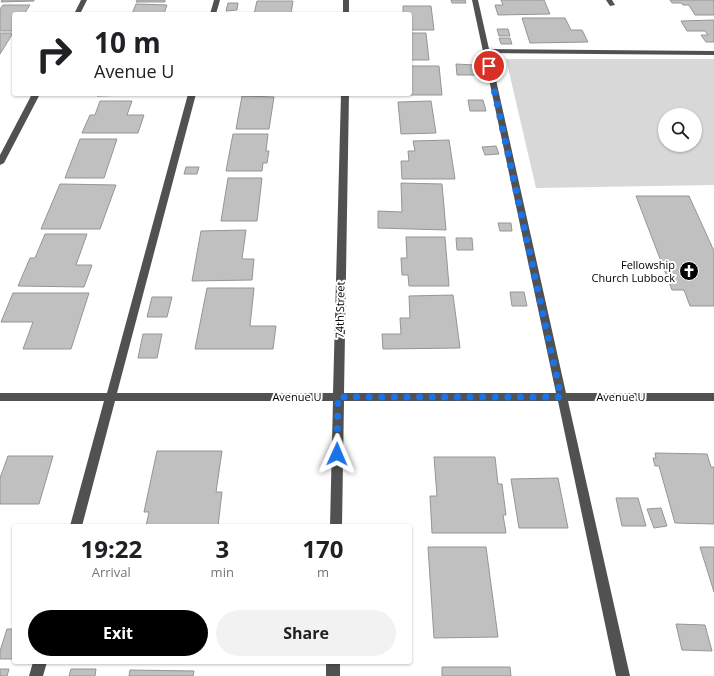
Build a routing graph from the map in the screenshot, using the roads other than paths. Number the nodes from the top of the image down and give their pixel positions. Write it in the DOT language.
graph roads {
  1 [pos="84,0"];
  2 [pos="217,0"];
  3 [pos="346,0"];
  4 [pos="475,0"];
  5 [pos="78,12"];
  6 [pos="214,12"];
  7 [pos="346,12"];
  8 [pos="486,51"];
  9 [pos="714,53"];
  10 [pos="35,96"];
  11 [pos="191,96"];
  12 [pos="344,96"];
  13 [pos="0,163"];
  14 [pos="0,397"];
  15 [pos="111,397"];
  16 [pos="338,397"];
  17 [pos="561,397"];
  18 [pos="714,397"];
  19 [pos="77,524"];
  20 [pos="336,524"];
  21 [pos="39,664"];
  22 [pos="333,664"];
  23 [pos="36,676"];
  24 [pos="333,676"];
  25 [pos="623,676"];
  1 -- 5 [label="street"];
  2 -- 6 [label="street"];
  3 -- 7 [label="street"];
  4 -- 8 [label="street"];
  8 -- 9 [label="street"];
  8 -- 17 [label="street"];
  10 -- 13 [label="street"];
  11 -- 15 [label="street"];
  12 -- 16 [label="street, 74th Street"];
  14 -- 15 [label="street, Avenue U"];
  15 -- 16 [label="street, Avenue U"];
  15 -- 19 [label="street"];
  16 -- 17 [label="street, Avenue U"];
  16 -- 20 [label="street, 74th Street"];
  17 -- 18 [label="street, Avenue U"];
  17 -- 25 [label="street"];
  21 -- 23 [label="street"];
  22 -- 24 [label="street"];
}
